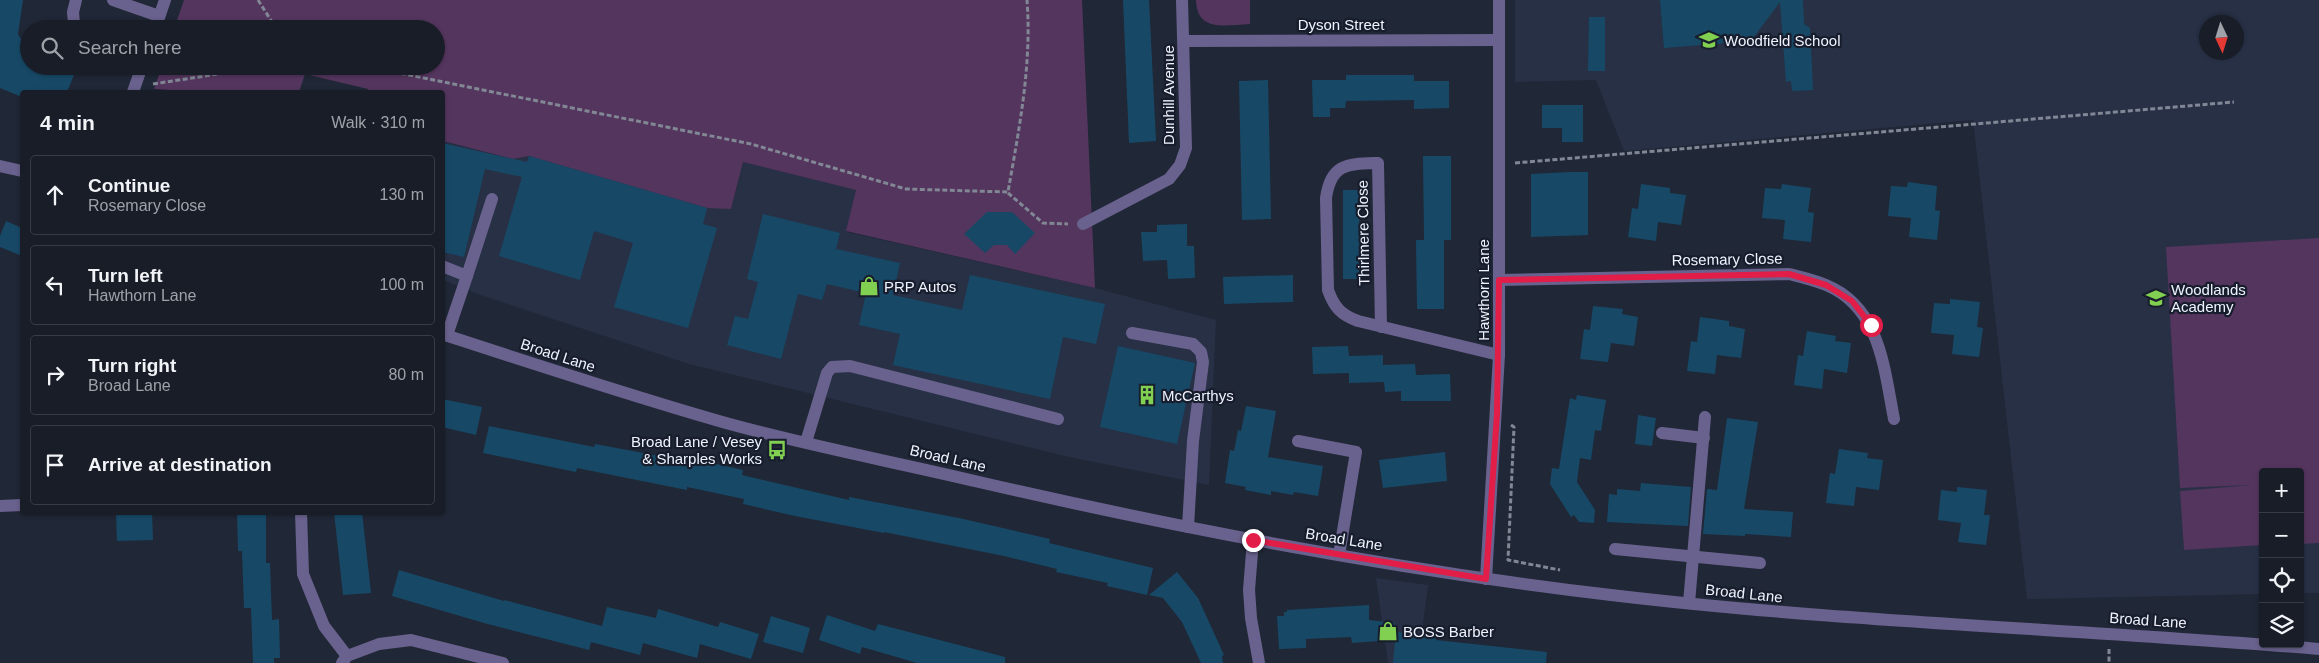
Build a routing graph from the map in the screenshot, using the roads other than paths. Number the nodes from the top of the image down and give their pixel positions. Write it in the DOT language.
graph roads {
  1 [pos="76,0"];
  2 [pos="113,0"];
  3 [pos="165,0"];
  4 [pos="1182,0"];
  5 [pos="1499,0"];
  6 [pos="159,16"];
  7 [pos="74,20"];
  8 [pos="158,20"];
  9 [pos="1499,40"];
  10 [pos="1184,41"];
  11 [pos="139,75"];
  12 [pos="134,89"];
  13 [pos="0,166"];
  14 [pos="20,171"];
  15 [pos="492,199"];
  16 [pos="1083,224"];
  17 [pos="445,267"];
  18 [pos="467,276"];
  19 [pos="1499,280"];
  20 [pos="1382,327"];
  21 [pos="1132,333"];
  22 [pos="445,334"];
  23 [pos="1500,355"];
  24 [pos="1705,417"];
  25 [pos="1894,418"];
  26 [pos="1058,420"];
  27 [pos="1662,433"];
  28 [pos="1704,438"];
  29 [pos="1298,441"];
  30 [pos="806,442"];
  31 [pos="20,505"];
  32 [pos="0,506"];
  33 [pos="301,515"];
  34 [pos="1188,527"];
  35 [pos="1253,540"];
  36 [pos="1615,549"];
  37 [pos="1338,555"];
  38 [pos="1693,557"];
  39 [pos="1760,563"];
  40 [pos="1486,579"];
  41 [pos="1689,603"];
  42 [pos="2319,649"];
  43 [pos="345,659"];
  44 [pos="503,663"];
  45 [pos="1258,663"];
  1 -- 7 [label="street"];
  2 -- 6 [label="street"];
  3 -- 6 [label="street"];
  4 -- 10 [label="street, Dunhill Avenue"];
  5 -- 9 [label="street, Hawthorn Lane"];
  6 -- 8 [label="street"];
  9 -- 10 [label="street, Dyson Street"];
  9 -- 19 [label="street, Hawthorn Lane"];
  10 -- 16 [label="street, Dunhill Avenue"];
  11 -- 12 [label="street"];
  13 -- 14 [label="street"];
  15 -- 18 [label="street"];
  17 -- 18 [label="street"];
  18 -- 22 [label="street"];
  19 -- 23 [label="street, Hawthorn Lane"];
  19 -- 25 [label="street, Rosemary Close"];
  20 -- 20 [label="street, Thirlmere Close"];
  20 -- 23 [label="street, Thirlmere Close"];
  21 -- 34 [label="street"];
  22 -- 30 [label="street, Broad Lane"];
  23 -- 40 [label="street, Hawthorn Lane"];
  24 -- 28 [label="street"];
  26 -- 30 [label="street"];
  27 -- 28 [label="street"];
  28 -- 38 [label="street"];
  29 -- 37 [label="street"];
  30 -- 34 [label="street, Broad Lane"];
  31 -- 32 [label="street"];
  33 -- 43 [label="street"];
  34 -- 35 [label="street, Broad Lane"];
  35 -- 37 [label="street, Broad Lane"];
  35 -- 45 [label="street"];
  36 -- 38 [label="street"];
  37 -- 40 [label="street, Broad Lane"];
  38 -- 39 [label="street"];
  38 -- 41 [label="street"];
  40 -- 41 [label="street, Broad Lane"];
  41 -- 42 [label="street, Broad Lane"];
  43 -- 44 [label="street"];
}
